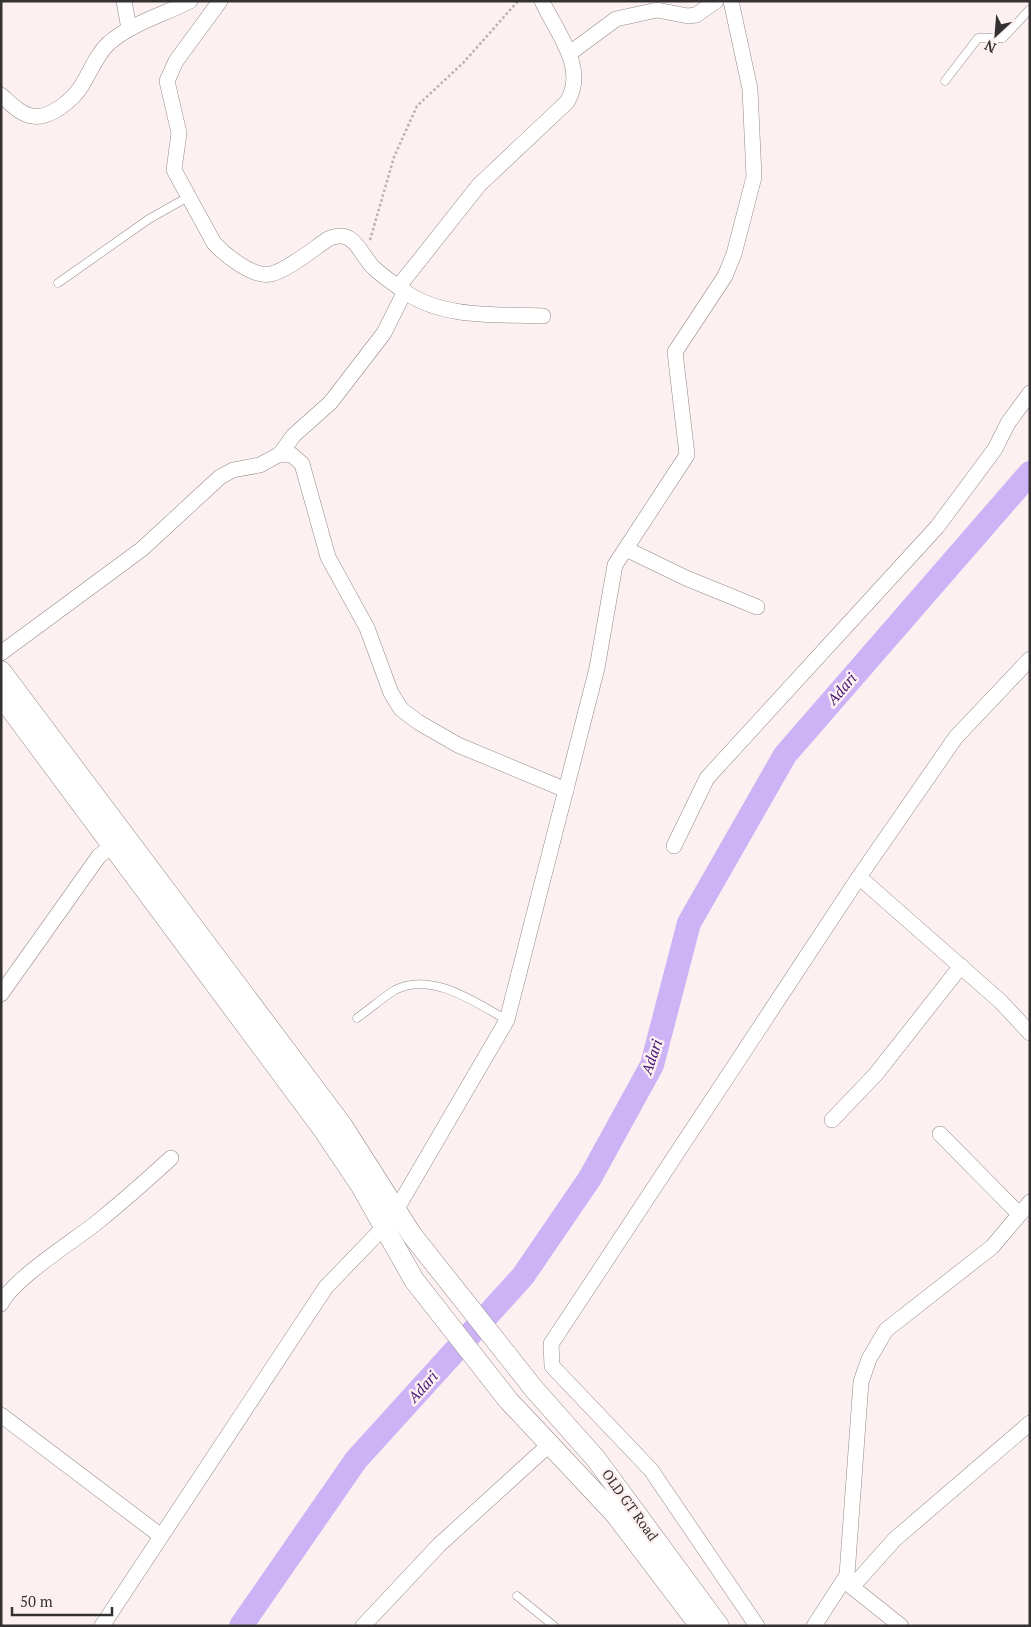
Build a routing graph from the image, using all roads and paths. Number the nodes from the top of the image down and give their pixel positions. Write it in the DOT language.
graph roads {
  1 [pos="124,1"];
  2 [pos="190,1"];
  3 [pos="220,1"];
  4 [pos="518,1"];
  5 [pos="542,1"];
  6 [pos="716,1"];
  7 [pos="731,1"];
  8 [pos="1030,9"];
  9 [pos="129,29"];
  10 [pos="570,53"];
  11 [pos="945,80"];
  12 [pos="1,95"];
  13 [pos="188,197"];
  14 [pos="365,256"];
  15 [pos="58,283"];
  16 [pos="402,289"];
  17 [pos="543,316"];
  18 [pos="1030,393"];
  19 [pos="280,454"];
  20 [pos="626,549"];
  21 [pos="757,606"];
  22 [pos="1,653"];
  23 [pos="1030,659"];
  24 [pos="1,671"];
  25 [pos="1,696"];
  26 [pos="566,790"];
  27 [pos="113,845"];
  28 [pos="674,846"];
  29 [pos="859,876"];
  30 [pos="961,966"];
  31 [pos="1,994"];
  32 [pos="357,1018"];
  33 [pos="508,1020"];
  34 [pos="1030,1033"];
  35 [pos="832,1120"];
  36 [pos="940,1134"];
  37 [pos="171,1158"];
  38 [pos="1030,1202"];
  39 [pos="395,1212"];
  40 [pos="1019,1214"];
  41 [pos="383,1228"];
  42 [pos="1,1304"];
  43 [pos="1,1415"];
  44 [pos="1030,1423"];
  45 [pos="551,1443"];
  46 [pos="161,1536"];
  47 [pos="849,1581"];
  48 [pos="518,1596"];
  49 [pos="102,1626"];
  50 [pos="362,1626"];
  51 [pos="554,1626"];
  52 [pos="700,1626"];
  53 [pos="719,1626"];
  54 [pos="757,1626"];
  55 [pos="814,1626"];
  56 [pos="901,1626"];
  1 -- 9 [label="street"];
  2 -- 9 [label="street"];
  3 -- 13 [label="street"];
  4 -- 14 [label="path"];
  5 -- 10 [label="street"];
  6 -- 10 [label="street"];
  7 -- 20 [label="street"];
  8 -- 11 [label="lane"];
  9 -- 12 [label="street"];
  10 -- 16 [label="street"];
  13 -- 14 [label="street"];
  13 -- 15 [label="lane"];
  14 -- 16 [label="street"];
  16 -- 17 [label="street"];
  16 -- 19 [label="street"];
  18 -- 28 [label="street"];
  19 -- 22 [label="street"];
  19 -- 26 [label="street"];
  20 -- 21 [label="street"];
  20 -- 26 [label="street"];
  23 -- 29 [label="street"];
  24 -- 39 [label="main road, OLD GT Road"];
  25 -- 27 [label="main road, OLD GT Road"];
  26 -- 33 [label="street"];
  27 -- 31 [label="street"];
  27 -- 41 [label="main road, OLD GT Road"];
  29 -- 30 [label="street"];
  29 -- 54 [label="street"];
  30 -- 34 [label="street"];
  30 -- 35 [label="street"];
  32 -- 33 [label="lane"];
  33 -- 39 [label="street"];
  36 -- 40 [label="street"];
  37 -- 42 [label="street"];
  38 -- 40 [label="street"];
  39 -- 41 [label="street"];
  39 -- 53 [label="main road, OLD GT Road"];
  40 -- 47 [label="street"];
  41 -- 45 [label="main road, OLD GT Road"];
  41 -- 46 [label="street"];
  43 -- 46 [label="street"];
  44 -- 47 [label="street"];
  45 -- 50 [label="street"];
  45 -- 52 [label="main road, OLD GT Road"];
  46 -- 49 [label="street"];
  47 -- 55 [label="street"];
  47 -- 56 [label="street"];
  48 -- 51 [label="lane"];
}
